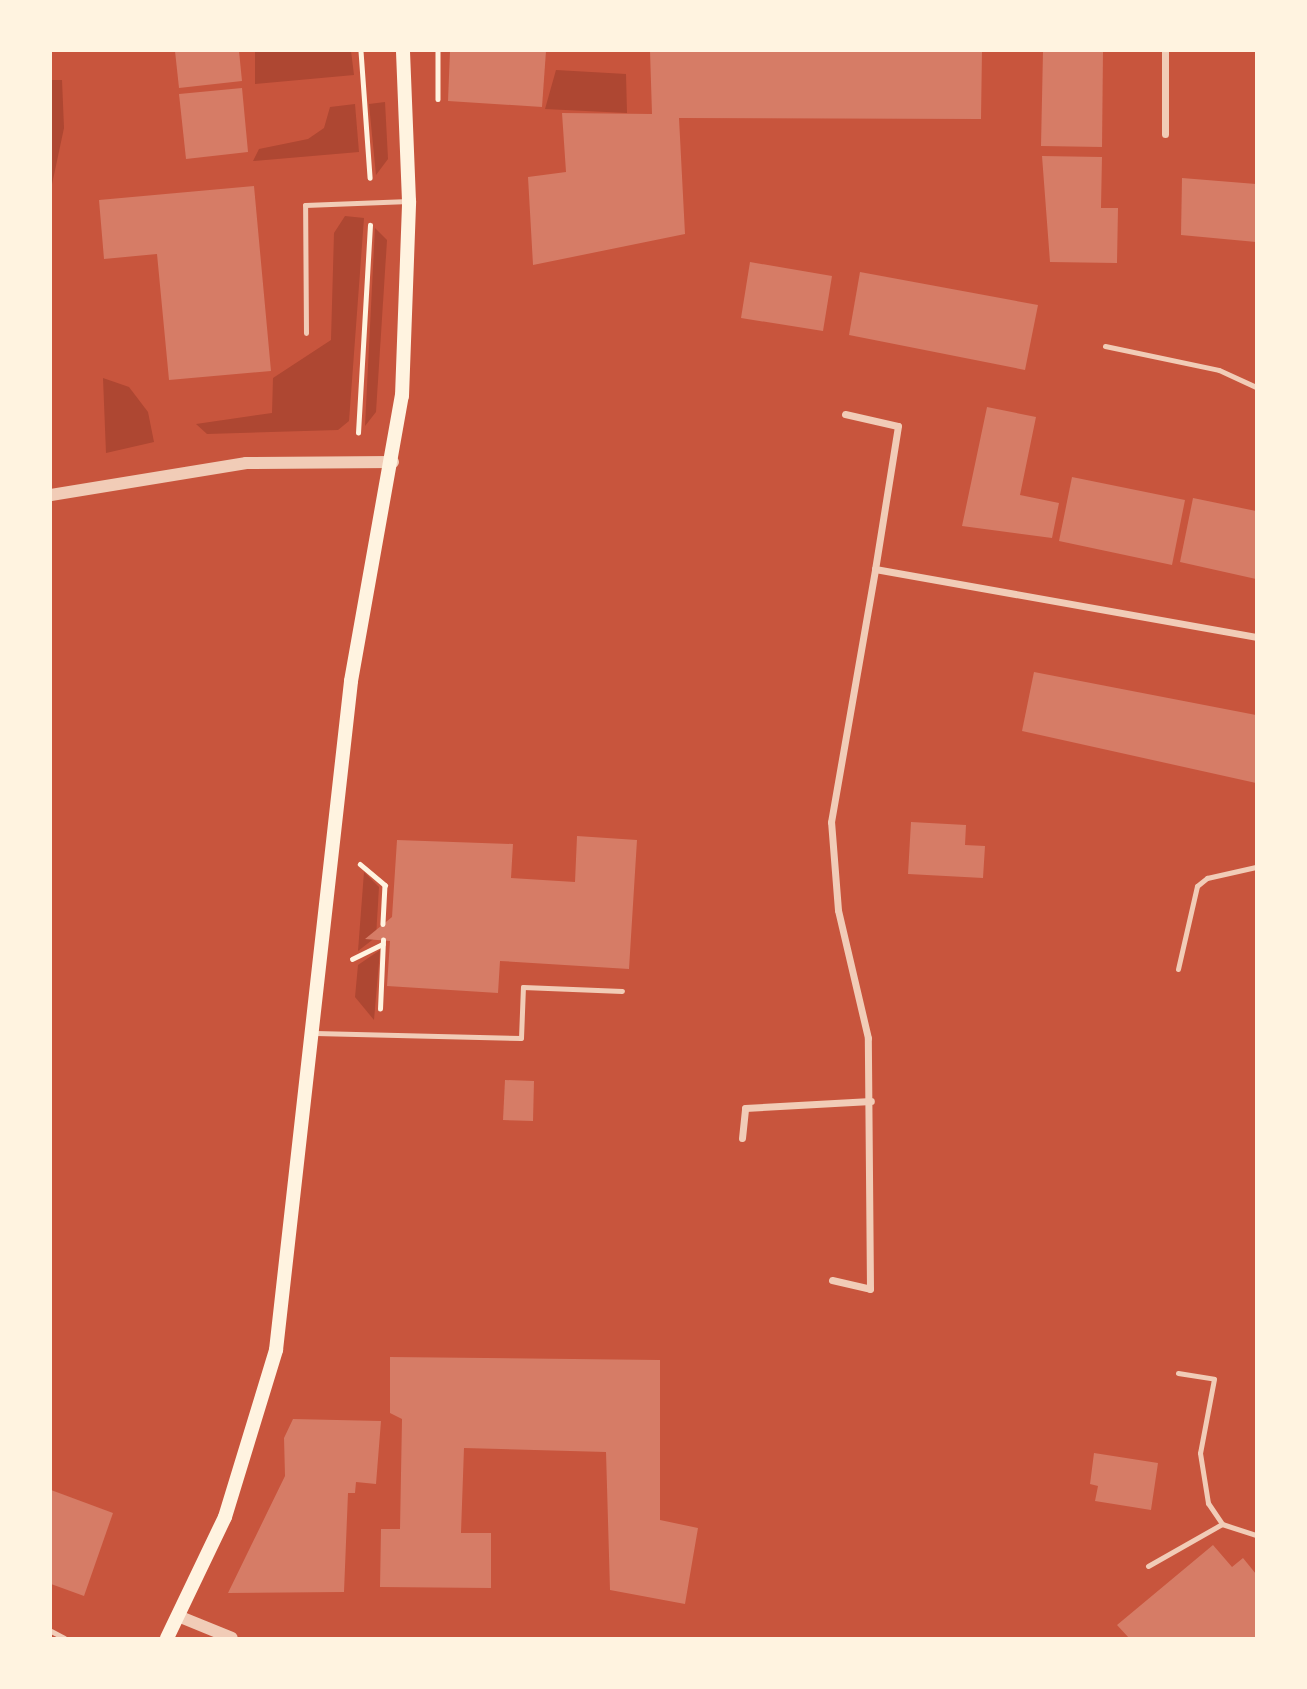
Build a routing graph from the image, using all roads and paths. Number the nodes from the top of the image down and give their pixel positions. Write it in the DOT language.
graph roads {
  1 [pos="361,51"];
  2 [pos="403,51"];
  3 [pos="1164,51"];
  4 [pos="1165,134"];
  5 [pos="408,201"];
  6 [pos="370,202"];
  7 [pos="306,333"];
  8 [pos="1105,346"];
  9 [pos="1256,387"];
  10 [pos="845,414"];
  11 [pos="354,462"];
  12 [pos="393,462"];
  13 [pos="51,495"];
  14 [pos="875,569"];
  15 [pos="1256,637"];
  16 [pos="360,863"];
  17 [pos="1256,867"];
  18 [pos="383,924"];
  19 [pos="352,959"];
  20 [pos="1178,969"];
  21 [pos="622,991"];
  22 [pos="315,1033"];
  23 [pos="378,1035"];
  24 [pos="870,1101"];
  25 [pos="742,1139"];
  26 [pos="832,1280"];
  27 [pos="1178,1373"];
  28 [pos="1223,1524"];
  29 [pos="1256,1535"];
  30 [pos="1147,1566"];
  31 [pos="178,1616"];
  32 [pos="51,1631"];
  33 [pos="64,1638"];
  34 [pos="167,1638"];
  35 [pos="232,1638"];
  1 -- 6 [label="path"];
  2 -- 5 [label="main road"];
  3 -- 4 [label="street"];
  5 -- 6 [label="lane"];
  5 -- 12 [label="main road"];
  6 -- 7 [label="lane"];
  6 -- 11 [label="path"];
  8 -- 9 [label="lane"];
  10 -- 14 [label="street"];
  11 -- 12 [label="street"];
  11 -- 13 [label="street"];
  12 -- 22 [label="main road"];
  14 -- 15 [label="street"];
  14 -- 24 [label="street"];
  16 -- 18 [label="path"];
  17 -- 20 [label="lane"];
  19 -- 23 [label="path"];
  21 -- 23 [label="lane"];
  22 -- 23 [label="lane"];
  22 -- 31 [label="main road"];
  24 -- 25 [label="street"];
  24 -- 26 [label="street"];
  27 -- 28 [label="lane"];
  28 -- 29 [label="lane"];
  28 -- 30 [label="lane"];
  31 -- 34 [label="main road"];
  31 -- 35 [label="street"];
  32 -- 33 [label="lane"];
}
